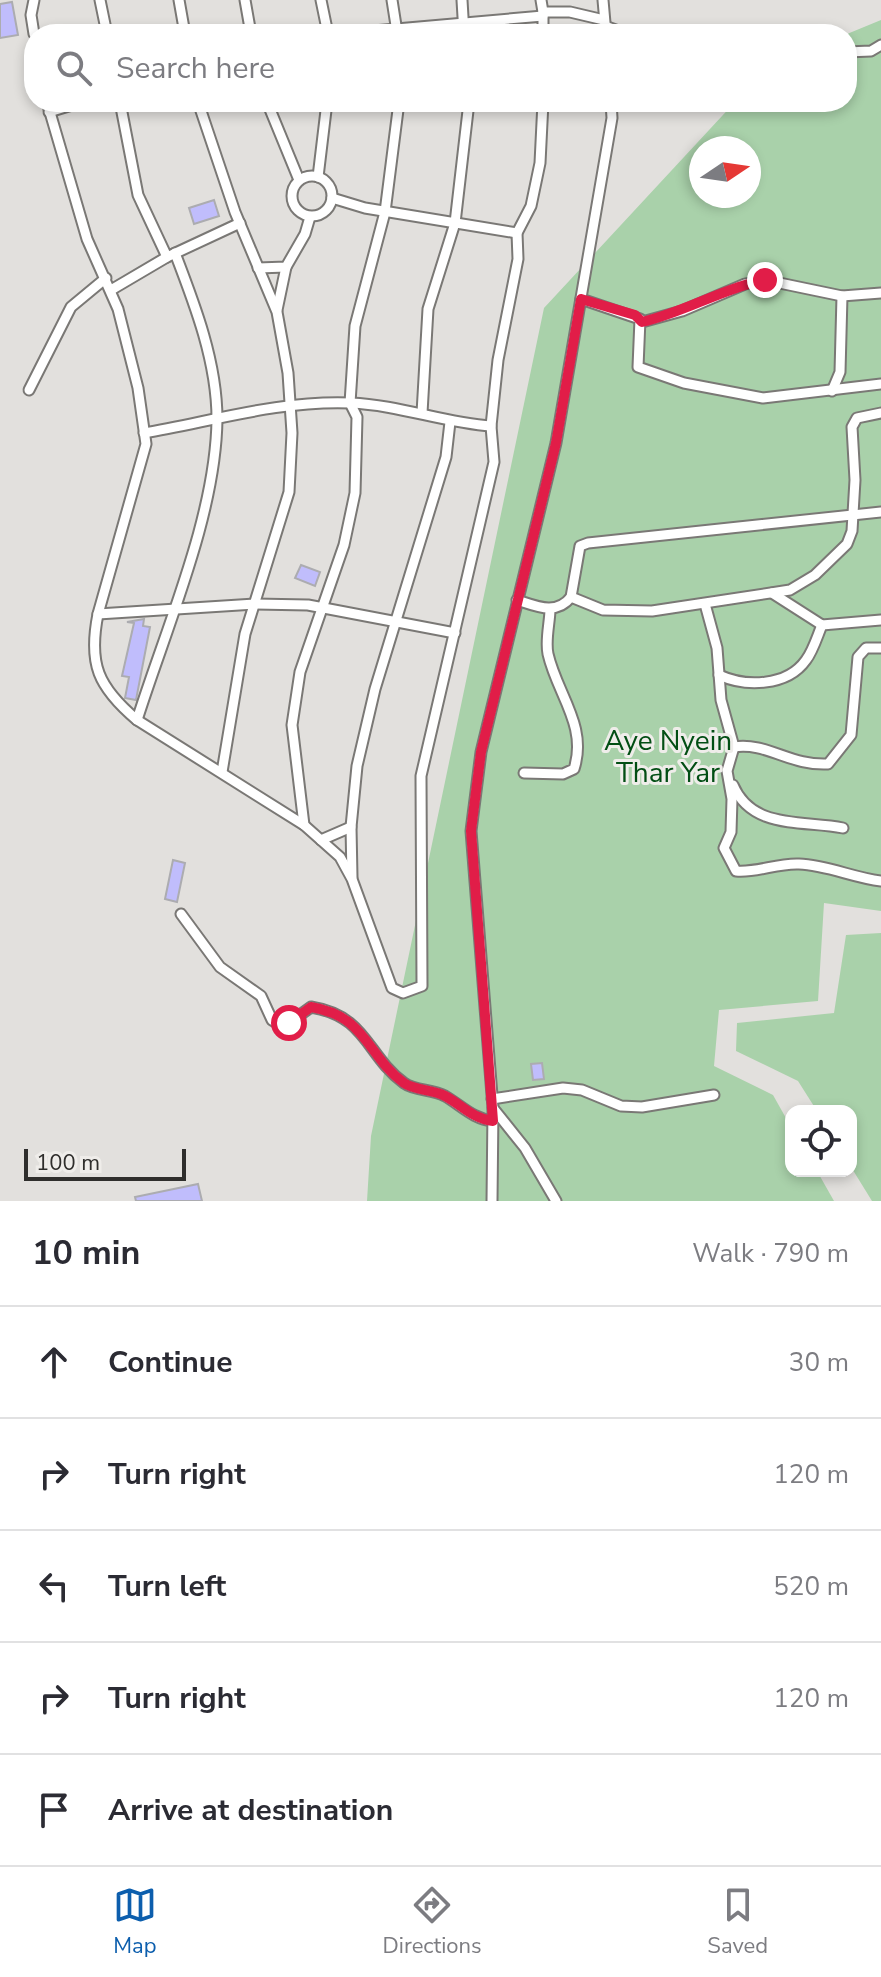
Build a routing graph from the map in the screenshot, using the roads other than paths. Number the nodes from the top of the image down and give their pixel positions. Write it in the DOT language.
graph roads {
  1 [pos="34,0"];
  2 [pos="100,0"];
  3 [pos="179,0"];
  4 [pos="245,0"];
  5 [pos="321,0"];
  6 [pos="392,0"];
  7 [pos="462,0"];
  8 [pos="541,0"];
  9 [pos="603,0"];
  10 [pos="543,14"];
  11 [pos="32,24"];
  12 [pos="105,24"];
  13 [pos="183,24"];
  14 [pos="249,24"];
  15 [pos="326,24"];
  16 [pos="396,24"];
  17 [pos="464,24"];
  18 [pos="490,24"];
  19 [pos="543,24"];
  20 [pos="598,24"];
  21 [pos="605,24"];
  22 [pos="881,45"];
  23 [pos="857,52"];
  24 [pos="49,112"];
  25 [pos="122,112"];
  26 [pos="201,112"];
  27 [pos="271,112"];
  28 [pos="326,112"];
  29 [pos="398,112"];
  30 [pos="468,112"];
  31 [pos="543,112"];
  32 [pos="612,112"];
  33 [pos="318,177"];
  34 [pos="299,180"];
  35 [pos="332,198"];
  36 [pos="385,212"];
  37 [pos="310,217"];
  38 [pos="240,223"];
  39 [pos="455,223"];
  40 [pos="517,233"];
  41 [pos="171,255"];
  42 [pos="286,267"];
  43 [pos="258,268"];
  44 [pos="106,278"];
  45 [pos="111,290"];
  46 [pos="881,293"];
  47 [pos="842,296"];
  48 [pos="581,299"];
  49 [pos="277,312"];
  50 [pos="642,322"];
  51 [pos="881,384"];
  52 [pos="29,390"];
  53 [pos="832,391"];
  54 [pos="350,403"];
  55 [pos="291,406"];
  56 [pos="422,413"];
  57 [pos="881,413"];
  58 [pos="217,418"];
  59 [pos="450,422"];
  60 [pos="491,426"];
  61 [pos="144,433"];
  62 [pos="881,512"];
  63 [pos="854,516"];
  64 [pos="772,593"];
  65 [pos="571,597"];
  66 [pos="517,600"];
  67 [pos="255,604"];
  68 [pos="705,604"];
  69 [pos="323,607"];
  70 [pos="172,609"];
  71 [pos="550,609"];
  72 [pos="98,614"];
  73 [pos="881,620"];
  74 [pos="397,624"];
  75 [pos="822,625"];
  76 [pos="455,633"];
  77 [pos="881,648"];
  78 [pos="719,675"];
  79 [pos="137,720"];
  80 [pos="734,747"];
  81 [pos="727,771"];
  82 [pos="222,772"];
  83 [pos="524,773"];
  84 [pos="304,825"];
  85 [pos="351,827"];
  86 [pos="843,828"];
  87 [pos="321,840"];
  88 [pos="352,879"];
  89 [pos="881,881"];
  90 [pos="181,914"];
  91 [pos="714,1095"];
  92 [pos="492,1104"];
  93 [pos="493,1121"];
  94 [pos="492,1201"];
  95 [pos="556,1201"];
  1 -- 11 [label="street"];
  2 -- 12 [label="street"];
  3 -- 13 [label="street"];
  4 -- 14 [label="street"];
  5 -- 15 [label="street"];
  6 -- 16 [label="street"];
  7 -- 17 [label="street"];
  8 -- 10 [label="street"];
  9 -- 21 [label="street"];
  10 -- 18 [label="street"];
  10 -- 19 [label="street"];
  10 -- 20 [label="street"];
  22 -- 23 [label="street"];
  24 -- 44 [label="street"];
  25 -- 41 [label="street"];
  26 -- 38 [label="street"];
  27 -- 34 [label="street"];
  28 -- 33 [label="street"];
  29 -- 36 [label="street"];
  30 -- 39 [label="street"];
  31 -- 40 [label="street"];
  32 -- 48 [label="street"];
  33 -- 34 [label="street"];
  33 -- 35 [label="street"];
  34 -- 37 [label="street"];
  35 -- 36 [label="street"];
  35 -- 37 [label="street"];
  36 -- 39 [label="street"];
  36 -- 54 [label="street"];
  37 -- 42 [label="street"];
  38 -- 41 [label="street"];
  38 -- 43 [label="street"];
  39 -- 40 [label="street"];
  39 -- 56 [label="street"];
  40 -- 60 [label="street"];
  41 -- 45 [label="street"];
  41 -- 58 [label="street"];
  42 -- 43 [label="street"];
  42 -- 49 [label="street"];
  43 -- 49 [label="street"];
  44 -- 45 [label="street"];
  44 -- 52 [label="street"];
  45 -- 61 [label="street"];
  46 -- 47 [label="street"];
  47 -- 50 [label="street"];
  47 -- 53 [label="street"];
  48 -- 50 [label="street"];
  48 -- 66 [label="street"];
  49 -- 55 [label="street"];
  50 -- 53 [label="street"];
  51 -- 53 [label="street"];
  54 -- 55 [label="street"];
  54 -- 56 [label="street"];
  54 -- 69 [label="street"];
  55 -- 58 [label="street"];
  55 -- 67 [label="street"];
  56 -- 59 [label="street"];
  57 -- 63 [label="street"];
  58 -- 61 [label="street"];
  58 -- 70 [label="street"];
  59 -- 60 [label="street"];
  59 -- 74 [label="street"];
  60 -- 76 [label="street"];
  61 -- 72 [label="street"];
  62 -- 63 [label="street"];
  63 -- 64 [label="street"];
  63 -- 65 [label="street"];
  64 -- 68 [label="street"];
  64 -- 75 [label="street"];
  65 -- 68 [label="street"];
  65 -- 71 [label="street"];
  66 -- 71 [label="street"];
  66 -- 92 [label="street"];
  67 -- 69 [label="street"];
  67 -- 70 [label="street"];
  67 -- 82 [label="street"];
  68 -- 78 [label="street"];
  69 -- 74 [label="street"];
  69 -- 84 [label="street"];
  70 -- 72 [label="street"];
  70 -- 79 [label="street"];
  71 -- 83 [label="street"];
  72 -- 79 [label="street"];
  73 -- 75 [label="street"];
  74 -- 76 [label="street"];
  74 -- 85 [label="street"];
  75 -- 78 [label="street"];
  76 -- 88 [label="street"];
  77 -- 80 [label="street"];
  78 -- 80 [label="street"];
  79 -- 82 [label="street"];
  80 -- 81 [label="street"];
  81 -- 86 [label="street"];
  81 -- 89 [label="street"];
  82 -- 84 [label="street"];
  84 -- 87 [label="street"];
  85 -- 87 [label="street"];
  85 -- 88 [label="street"];
  87 -- 88 [label="street"];
  90 -- 93 [label="street"];
  91 -- 92 [label="street"];
  92 -- 93 [label="street"];
  92 -- 95 [label="street"];
  93 -- 94 [label="street"];
}
